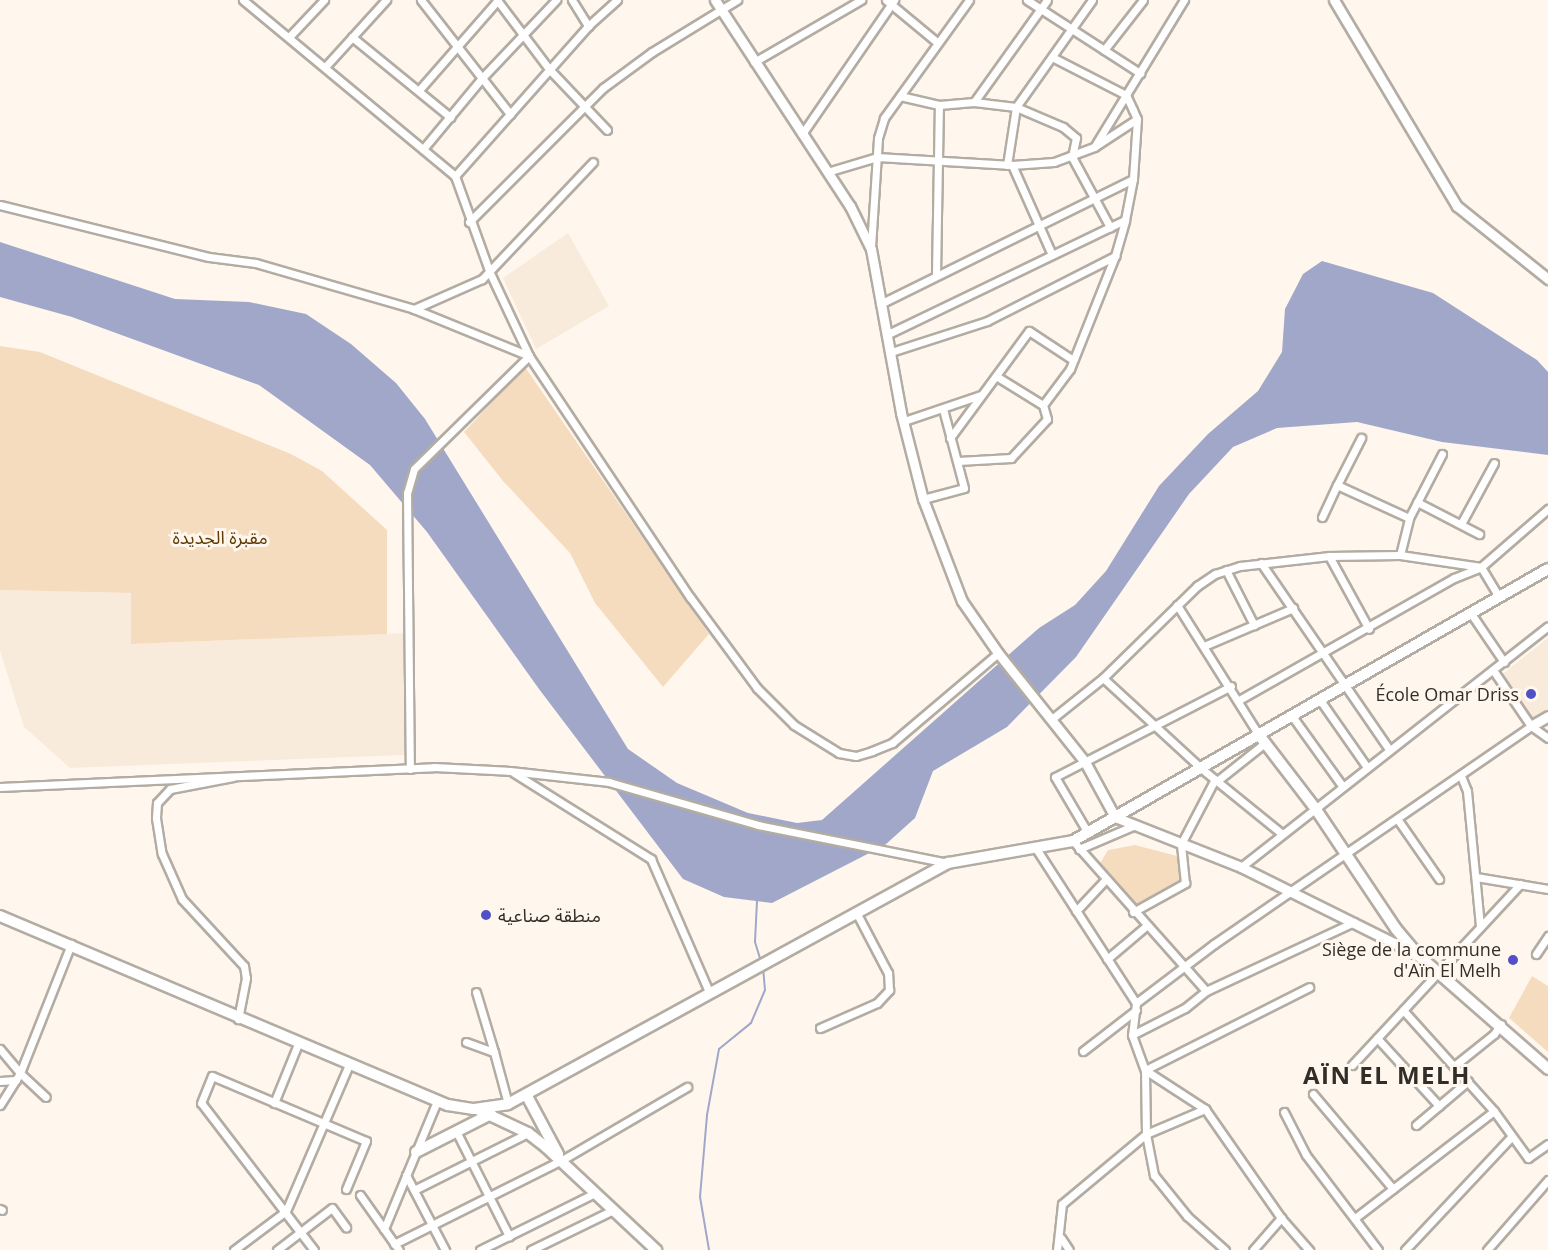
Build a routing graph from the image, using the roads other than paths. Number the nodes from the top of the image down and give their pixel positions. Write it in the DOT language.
graph roads {
  1 [pos="243,0"];
  2 [pos="324,0"];
  3 [pos="386,0"];
  4 [pos="421,0"];
  5 [pos="497,0"];
  6 [pos="556,0"];
  7 [pos="572,0"];
  8 [pos="617,0"];
  9 [pos="715,0"];
  10 [pos="737,0"];
  11 [pos="861,0"];
  12 [pos="969,0"];
  13 [pos="1027,0"];
  14 [pos="1047,0"];
  15 [pos="1092,0"];
  16 [pos="1143,0"];
  17 [pos="1184,0"];
  18 [pos="1334,0"];
  19 [pos="890,2"];
  20 [pos="1040,9"];
  21 [pos="721,10"];
  22 [pos="588,26"];
  23 [pos="1071,30"];
  24 [pos="522,34"];
  25 [pos="289,37"];
  26 [pos="352,37"];
  27 [pos="938,43"];
  28 [pos="456,46"];
  29 [pos="1104,50"];
  30 [pos="1052,57"];
  31 [pos="754,62"];
  32 [pos="325,67"];
  33 [pos="549,69"];
  34 [pos="1140,73"];
  35 [pos="482,78"];
  36 [pos="420,89"];
  37 [pos="1126,95"];
  38 [pos="900,96"];
  39 [pos="974,102"];
  40 [pos="939,105"];
  41 [pos="582,106"];
  42 [pos="1016,107"];
  43 [pos="510,114"];
  44 [pos="450,117"];
  45 [pos="1137,119"];
  46 [pos="607,130"];
  47 [pos="802,134"];
  48 [pos="1094,147"];
  49 [pos="423,149"];
  50 [pos="1072,157"];
  51 [pos="877,158"];
  52 [pos="940,161"];
  53 [pos="593,162"];
  54 [pos="1009,165"];
  55 [pos="827,172"];
  56 [pos="455,176"];
  57 [pos="1133,180"];
  58 [pos="1096,199"];
  59 [pos="0,205"];
  60 [pos="1125,220"];
  61 [pos="469,222"];
  62 [pos="1110,227"];
  63 [pos="1038,228"];
  64 [pos="871,249"];
  65 [pos="1052,255"];
  66 [pos="1115,256"];
  67 [pos="490,273"];
  68 [pos="936,274"];
  69 [pos="1548,279"];
  70 [pos="880,304"];
  71 [pos="414,309"];
  72 [pos="888,334"];
  73 [pos="891,352"];
  74 [pos="529,356"];
  75 [pos="1073,360"];
  76 [pos="996,376"];
  77 [pos="982,395"];
  78 [pos="1043,405"];
  79 [pos="943,410"];
  80 [pos="904,421"];
  81 [pos="950,438"];
  82 [pos="1361,438"];
  83 [pos="1442,454"];
  84 [pos="958,461"];
  85 [pos="1494,463"];
  86 [pos="1337,485"];
  87 [pos="923,499"];
  88 [pos="1417,502"];
  89 [pos="1548,508"];
  90 [pos="1322,517"];
  91 [pos="1409,518"];
  92 [pos="1462,522"];
  93 [pos="1479,534"];
  94 [pos="1400,555"];
  95 [pos="1329,556"];
  96 [pos="1261,563"];
  97 [pos="1481,567"];
  98 [pos="1548,569"];
  99 [pos="1226,570"];
  100 [pos="1499,597"];
  101 [pos="1177,605"];
  102 [pos="1293,608"];
  103 [pos="1472,615"];
  104 [pos="1254,625"];
  105 [pos="1548,626"];
  106 [pos="1369,629"];
  107 [pos="1204,646"];
  108 [pos="1325,654"];
  109 [pos="1000,656"];
  110 [pos="1504,662"];
  111 [pos="1492,670"];
  112 [pos="1103,678"];
  113 [pos="1346,685"];
  114 [pos="1231,686"];
  115 [pos="1239,700"];
  116 [pos="1320,700"];
  117 [pos="1292,716"];
  118 [pos="1548,716"];
  119 [pos="1053,718"];
  120 [pos="1155,725"];
  121 [pos="1531,726"];
  122 [pos="1548,738"];
  123 [pos="1262,739"];
  124 [pos="1389,749"];
  125 [pos="1085,762"];
  126 [pos="1367,767"];
  127 [pos="410,769"];
  128 [pos="1202,769"];
  129 [pos="510,771"];
  130 [pos="242,774"];
  131 [pos="1461,776"];
  132 [pos="1216,780"];
  133 [pos="0,787"];
  134 [pos="1343,787"];
  135 [pos="1315,808"];
  136 [pos="1115,817"];
  137 [pos="1398,820"];
  138 [pos="1135,825"];
  139 [pos="1088,833"];
  140 [pos="1281,834"];
  141 [pos="1181,844"];
  142 [pos="1076,845"];
  143 [pos="1037,850"];
  144 [pos="1347,855"];
  145 [pos="948,863"];
  146 [pos="1241,867"];
  147 [pos="1476,877"];
  148 [pos="1439,879"];
  149 [pos="1106,880"];
  150 [pos="1520,884"];
  151 [pos="1548,889"];
  152 [pos="1292,892"];
  153 [pos="1076,911"];
  154 [pos="856,912"];
  155 [pos="1132,912"];
  156 [pos="0,916"];
  157 [pos="1354,922"];
  158 [pos="1480,926"];
  159 [pos="1146,927"];
  160 [pos="1548,936"];
  161 [pos="71,944"];
  162 [pos="1536,954"];
  163 [pos="1418,955"];
  164 [pos="1107,959"];
  165 [pos="1186,966"];
  166 [pos="1439,971"];
  167 [pos="1309,987"];
  168 [pos="1206,991"];
  169 [pos="476,992"];
  170 [pos="710,994"];
  171 [pos="1136,1006"];
  172 [pos="1403,1010"];
  173 [pos="238,1019"];
  174 [pos="1501,1024"];
  175 [pos="820,1028"];
  176 [pos="1132,1035"];
  177 [pos="1377,1038"];
  178 [pos="466,1042"];
  179 [pos="298,1044"];
  180 [pos="0,1049"];
  181 [pos="1083,1051"];
  182 [pos="494,1052"];
  183 [pos="349,1065"];
  184 [pos="1352,1065"];
  185 [pos="1454,1066"];
  186 [pos="1548,1069"];
  187 [pos="1145,1070"];
  188 [pos="20,1073"];
  189 [pos="28,1080"];
  190 [pos="0,1081"];
  191 [pos="14,1081"];
  192 [pos="1468,1081"];
  193 [pos="687,1087"];
  194 [pos="1313,1094"];
  195 [pos="527,1096"];
  196 [pos="46,1097"];
  197 [pos="437,1101"];
  198 [pos="274,1103"];
  199 [pos="508,1104"];
  200 [pos="0,1105"];
  201 [pos="1439,1106"];
  202 [pos="474,1109"];
  203 [pos="1205,1109"];
  204 [pos="1494,1111"];
  205 [pos="1284,1112"];
  206 [pos="491,1114"];
  207 [pos="324,1124"];
  208 [pos="1416,1125"];
  209 [pos="456,1131"];
  210 [pos="528,1133"];
  211 [pos="1146,1134"];
  212 [pos="1510,1137"];
  213 [pos="1548,1144"];
  214 [pos="416,1152"];
  215 [pos="562,1160"];
  216 [pos="471,1161"];
  217 [pos="406,1176"];
  218 [pos="1548,1180"];
  219 [pos="346,1189"];
  220 [pos="1393,1189"];
  221 [pos="414,1190"];
  222 [pos="595,1193"];
  223 [pos="360,1195"];
  224 [pos="489,1197"];
  225 [pos="611,1211"];
  226 [pos="286,1212"];
  227 [pos="1281,1218"];
  228 [pos="1355,1218"];
  229 [pos="432,1225"];
  230 [pos="346,1227"];
  231 [pos="384,1229"];
  232 [pos="300,1231"];
  233 [pos="509,1236"];
  234 [pos="1061,1238"];
  235 [pos="397,1247"];
  236 [pos="234,1250"];
  237 [pos="277,1250"];
  238 [pos="314,1250"];
  239 [pos="445,1250"];
  240 [pos="480,1250"];
  241 [pos="531,1250"];
  242 [pos="656,1250"];
  243 [pos="1057,1250"];
  244 [pos="1069,1250"];
  245 [pos="1225,1250"];
  246 [pos="1253,1250"];
  247 [pos="1310,1250"];
  248 [pos="1378,1250"];
  249 [pos="1405,1250"];
  250 [pos="1487,1250"];
  1 -- 25 [label="street"];
  2 -- 25 [label="street"];
  3 -- 26 [label="street"];
  4 -- 28 [label="street"];
  5 -- 24 [label="street"];
  5 -- 28 [label="street"];
  6 -- 24 [label="street"];
  7 -- 22 [label="street"];
  8 -- 22 [label="street"];
  9 -- 21 [label="street"];
  10 -- 21 [label="street"];
  11 -- 31 [label="street"];
  12 -- 27 [label="street"];
  13 -- 20 [label="street"];
  14 -- 20 [label="street"];
  15 -- 23 [label="street"];
  16 -- 29 [label="street"];
  17 -- 34 [label="street"];
  18 -- 69 [label="street"];
  19 -- 27 [label="street"];
  19 -- 47 [label="street"];
  20 -- 23 [label="street"];
  20 -- 39 [label="street"];
  21 -- 31 [label="street"];
  21 -- 41 [label="street"];
  22 -- 33 [label="street"];
  23 -- 29 [label="street"];
  23 -- 30 [label="street"];
  24 -- 33 [label="street"];
  24 -- 35 [label="street"];
  25 -- 32 [label="street"];
  26 -- 32 [label="street"];
  26 -- 36 [label="street"];
  27 -- 38 [label="street"];
  28 -- 35 [label="street"];
  28 -- 36 [label="street"];
  29 -- 34 [label="street"];
  30 -- 37 [label="street"];
  30 -- 42 [label="street"];
  31 -- 47 [label="street"];
  32 -- 49 [label="street"];
  33 -- 41 [label="street"];
  33 -- 43 [label="street"];
  34 -- 37 [label="street"];
  35 -- 43 [label="street"];
  35 -- 44 [label="street"];
  36 -- 44 [label="street"];
  37 -- 45 [label="street"];
  37 -- 48 [label="street"];
  38 -- 40 [label="street"];
  38 -- 51 [label="street"];
  39 -- 40 [label="street"];
  39 -- 42 [label="street"];
  40 -- 52 [label="street"];
  41 -- 46 [label="street"];
  41 -- 61 [label="street"];
  42 -- 50 [label="street"];
  42 -- 54 [label="street"];
  43 -- 56 [label="street"];
  44 -- 49 [label="street"];
  45 -- 48 [label="street"];
  45 -- 57 [label="street"];
  47 -- 55 [label="street"];
  48 -- 50 [label="street"];
  49 -- 56 [label="street"];
  50 -- 54 [label="street"];
  50 -- 58 [label="street"];
  51 -- 52 [label="street"];
  51 -- 55 [label="street"];
  51 -- 64 [label="street"];
  52 -- 54 [label="street"];
  52 -- 68 [label="street"];
  53 -- 67 [label="street"];
  54 -- 63 [label="street"];
  55 -- 64 [label="street"];
  56 -- 61 [label="street"];
  57 -- 58 [label="street"];
  57 -- 60 [label="street"];
  58 -- 62 [label="street"];
  58 -- 63 [label="street"];
  59 -- 71 [label="street"];
  60 -- 62 [label="street"];
  60 -- 66 [label="street"];
  61 -- 67 [label="street"];
  62 -- 65 [label="street"];
  63 -- 65 [label="street"];
  63 -- 68 [label="street"];
  64 -- 70 [label="street"];
  65 -- 72 [label="street"];
  66 -- 73 [label="street"];
  66 -- 75 [label="street"];
  67 -- 71 [label="street"];
  67 -- 74 [label="street"];
  68 -- 70 [label="street"];
  70 -- 72 [label="street"];
  71 -- 74 [label="street"];
  72 -- 73 [label="street"];
  73 -- 80 [label="street"];
  74 -- 109 [label="street"];
  74 -- 127 [label="street"];
  75 -- 76 [label="street"];
  75 -- 78 [label="street"];
  76 -- 77 [label="street"];
  76 -- 78 [label="street"];
  77 -- 79 [label="street"];
  77 -- 81 [label="street"];
  78 -- 84 [label="street"];
  79 -- 80 [label="street"];
  79 -- 81 [label="street"];
  80 -- 87 [label="street"];
  81 -- 84 [label="street"];
  82 -- 86 [label="street"];
  83 -- 88 [label="street"];
  84 -- 87 [label="street"];
  85 -- 92 [label="street"];
  86 -- 90 [label="street"];
  86 -- 91 [label="street"];
  87 -- 109 [label="street"];
  88 -- 91 [label="street"];
  88 -- 92 [label="street"];
  89 -- 97 [label="street"];
  91 -- 94 [label="street"];
  92 -- 93 [label="street"];
  94 -- 95 [label="street"];
  94 -- 97 [label="street"];
  95 -- 96 [label="street"];
  95 -- 106 [label="street"];
  96 -- 99 [label="street"];
  96 -- 102 [label="street"];
  97 -- 100 [label="street"];
  97 -- 106 [label="street"];
  98 -- 100 [label="main road"];
  99 -- 101 [label="street"];
  99 -- 104 [label="street"];
  100 -- 103 [label="main road"];
  101 -- 107 [label="street"];
  101 -- 112 [label="street"];
  102 -- 104 [label="street"];
  102 -- 108 [label="street"];
  103 -- 110 [label="street"];
  103 -- 113 [label="main road"];
  104 -- 107 [label="street"];
  105 -- 110 [label="street"];
  106 -- 108 [label="street"];
  107 -- 114 [label="street"];
  108 -- 113 [label="street"];
  108 -- 115 [label="street"];
  109 -- 119 [label="street"];
  110 -- 111 [label="street"];
  111 -- 121 [label="street"];
  111 -- 124 [label="street"];
  112 -- 119 [label="street"];
  112 -- 120 [label="street"];
  113 -- 116 [label="main road"];
  113 -- 124 [label="street"];
  114 -- 115 [label="street"];
  114 -- 120 [label="street"];
  115 -- 123 [label="street"];
  116 -- 117 [label="main road"];
  116 -- 126 [label="street"];
  117 -- 123 [label="main road"];
  117 -- 134 [label="street"];
  118 -- 121 [label="street"];
  119 -- 125 [label="street"];
  120 -- 125 [label="street"];
  120 -- 128 [label="street"];
  121 -- 122 [label="street"];
  121 -- 131 [label="street"];
  123 -- 128 [label="main road"];
  123 -- 132 [label="street"];
  123 -- 135 [label="main road"];
  124 -- 126 [label="street"];
  125 -- 136 [label="street"];
  125 -- 139 [label="street"];
  126 -- 134 [label="street"];
  127 -- 129 [label="street"];
  127 -- 130 [label="street"];
  128 -- 132 [label="street"];
  128 -- 136 [label="main road"];
  129 -- 145 [label="street"];
  129 -- 170 [label="street"];
  130 -- 133 [label="street"];
  130 -- 173 [label="street"];
  131 -- 137 [label="street"];
  131 -- 147 [label="street"];
  132 -- 140 [label="street"];
  132 -- 141 [label="street"];
  134 -- 135 [label="street"];
  135 -- 140 [label="street"];
  135 -- 144 [label="main road"];
  136 -- 138 [label="street"];
  136 -- 139 [label="main road"];
  137 -- 144 [label="street"];
  137 -- 148 [label="street"];
  138 -- 141 [label="street"];
  138 -- 142 [label="street"];
  139 -- 142 [label="main road"];
  140 -- 146 [label="street"];
  141 -- 146 [label="street"];
  141 -- 155 [label="street"];
  142 -- 143 [label="main road"];
  142 -- 149 [label="street"];
  143 -- 145 [label="main road"];
  143 -- 153 [label="street"];
  144 -- 152 [label="street"];
  144 -- 163 [label="main road"];
  145 -- 154 [label="main road"];
  146 -- 152 [label="street"];
  147 -- 150 [label="street"];
  147 -- 158 [label="street"];
  149 -- 153 [label="street"];
  149 -- 155 [label="street"];
  150 -- 151 [label="street"];
  150 -- 158 [label="street"];
  152 -- 157 [label="street"];
  152 -- 165 [label="street"];
  153 -- 164 [label="street"];
  154 -- 170 [label="main road"];
  154 -- 175 [label="street"];
  155 -- 159 [label="street"];
  156 -- 161 [label="main road"];
  157 -- 163 [label="street"];
  157 -- 168 [label="street"];
  158 -- 166 [label="street"];
  159 -- 164 [label="street"];
  159 -- 165 [label="street"];
  160 -- 162 [label="street"];
  161 -- 173 [label="main road"];
  161 -- 188 [label="street"];
  163 -- 166 [label="main road"];
  164 -- 171 [label="street"];
  165 -- 168 [label="street"];
  165 -- 171 [label="street"];
  166 -- 172 [label="street"];
  166 -- 174 [label="main road"];
  167 -- 187 [label="street"];
  168 -- 176 [label="street"];
  169 -- 182 [label="street"];
  170 -- 195 [label="main road"];
  171 -- 176 [label="street"];
  171 -- 181 [label="street"];
  172 -- 177 [label="street"];
  172 -- 185 [label="street"];
  173 -- 179 [label="main road"];
  174 -- 185 [label="street"];
  174 -- 186 [label="main road"];
  176 -- 187 [label="street"];
  177 -- 184 [label="street"];
  177 -- 201 [label="street"];
  178 -- 182 [label="street"];
  179 -- 183 [label="main road"];
  179 -- 198 [label="street"];
  180 -- 188 [label="street"];
  182 -- 199 [label="street"];
  183 -- 197 [label="main road"];
  183 -- 207 [label="street"];
  185 -- 192 [label="street"];
  187 -- 203 [label="street"];
  187 -- 211 [label="street"];
  188 -- 189 [label="street"];
  188 -- 191 [label="street"];
  189 -- 191 [label="street"];
  189 -- 196 [label="street"];
  190 -- 191 [label="street"];
  191 -- 200 [label="street"];
  192 -- 201 [label="street"];
  192 -- 204 [label="street"];
  193 -- 215 [label="street"];
  194 -- 220 [label="street"];
  195 -- 199 [label="main road"];
  195 -- 215 [label="main road"];
  197 -- 202 [label="main road"];
  197 -- 214 [label="street"];
  198 -- 207 [label="street"];
  198 -- 226 [label="street"];
  199 -- 202 [label="main road"];
  201 -- 208 [label="street"];
  202 -- 206 [label="main road"];
  203 -- 211 [label="street"];
  203 -- 227 [label="street"];
  204 -- 212 [label="street"];
  204 -- 220 [label="street"];
  205 -- 228 [label="street"];
  206 -- 209 [label="main road"];
  206 -- 210 [label="main road"];
  207 -- 219 [label="street"];
  207 -- 226 [label="street"];
  209 -- 214 [label="main road"];
  209 -- 216 [label="street"];
  210 -- 215 [label="main road"];
  210 -- 216 [label="street"];
  211 -- 234 [label="street"];
  211 -- 245 [label="street"];
  212 -- 213 [label="street"];
  212 -- 249 [label="street"];
  214 -- 217 [label="street"];
  215 -- 222 [label="main road"];
  215 -- 224 [label="street"];
  216 -- 221 [label="street"];
  216 -- 224 [label="street"];
  217 -- 221 [label="street"];
  217 -- 231 [label="street"];
  218 -- 250 [label="street"];
  220 -- 228 [label="street"];
  221 -- 229 [label="street"];
  222 -- 225 [label="main road"];
  222 -- 233 [label="street"];
  223 -- 231 [label="street"];
  224 -- 229 [label="street"];
  224 -- 233 [label="street"];
  225 -- 241 [label="street"];
  225 -- 242 [label="main road"];
  226 -- 232 [label="street"];
  226 -- 236 [label="street"];
  227 -- 246 [label="street"];
  227 -- 247 [label="street"];
  228 -- 248 [label="street"];
  229 -- 235 [label="street"];
  229 -- 239 [label="street"];
  230 -- 232 [label="street"];
  231 -- 235 [label="street"];
  232 -- 237 [label="street"];
  232 -- 238 [label="street"];
  233 -- 240 [label="street"];
  234 -- 243 [label="street"];
  234 -- 244 [label="street"];
}
